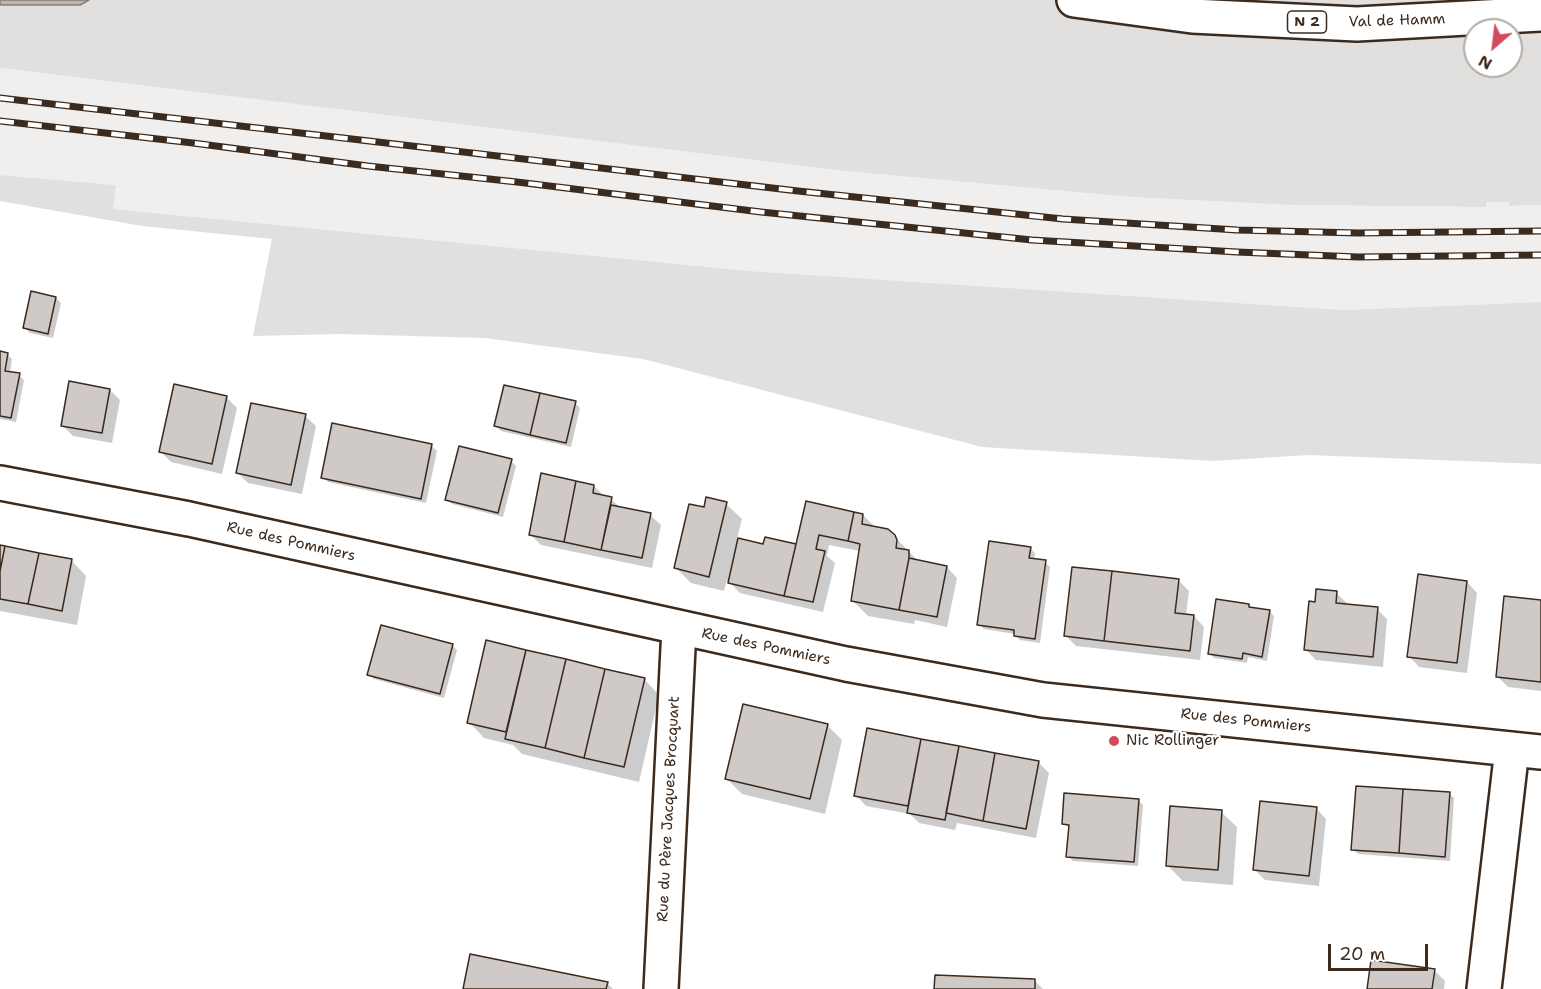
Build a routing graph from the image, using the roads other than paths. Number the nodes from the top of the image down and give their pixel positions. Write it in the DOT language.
graph roads {
  1 [pos="1074,0"];
  2 [pos="1541,14"];
  3 [pos="0,483"];
  4 [pos="679,628"];
  5 [pos="1526,751"];
  6 [pos="661,989"];
  7 [pos="1484,989"];
  1 -- 2 [label="street, Val de Hamm / N 2"];
  3 -- 4 [label="street, Rue des Pommiers"];
  4 -- 5 [label="street, Rue des Pommiers"];
  4 -- 6 [label="street, Rue du Père Jacques Brocquart"];
  5 -- 7 [label="street"];
}
